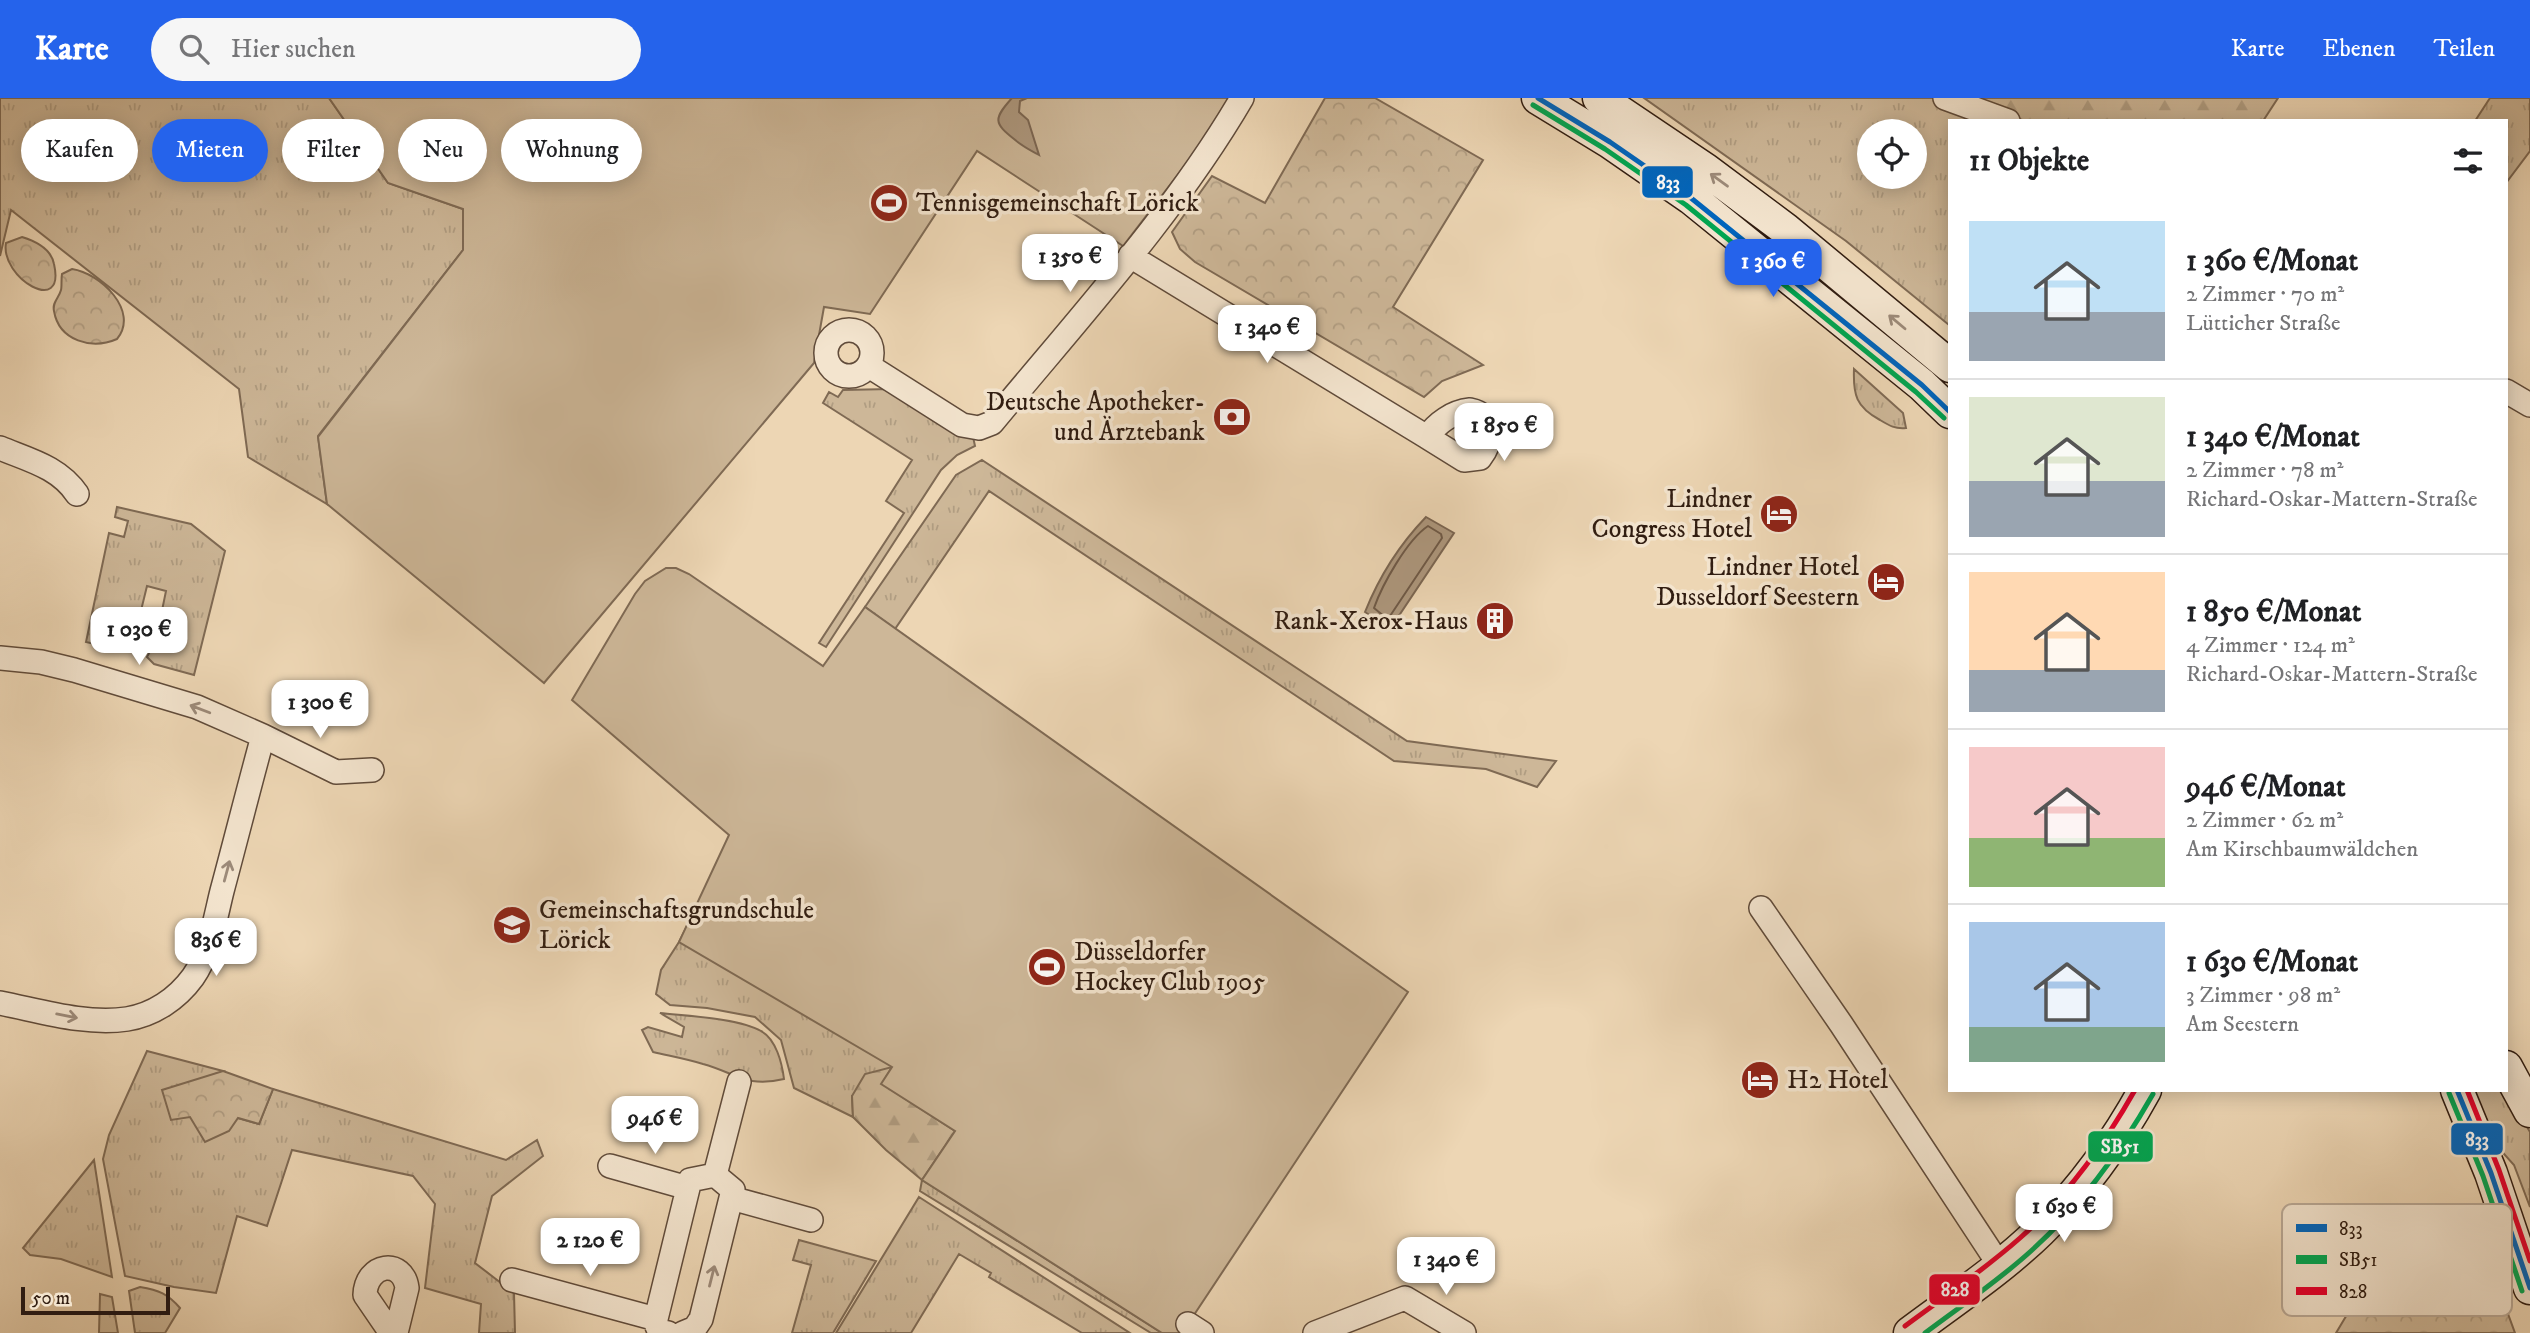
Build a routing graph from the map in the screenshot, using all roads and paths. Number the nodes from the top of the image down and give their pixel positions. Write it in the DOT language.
graph roads {
  1 [pos="1242,98"];
  2 [pos="1538,98"];
  3 [pos="1599,98"];
  4 [pos="1945,98"];
  5 [pos="2003,119"];
  6 [pos="1130,256"];
  7 [pos="1948,364"];
  8 [pos="869,366"];
  9 [pos="2508,392"];
  10 [pos="2530,405"];
  11 [pos="1948,410"];
  12 [pos="1427,436"];
  13 [pos="0,448"];
  14 [pos="77,495"];
  15 [pos="0,658"];
  16 [pos="263,736"];
  17 [pos="372,770"];
  18 [pos="1761,908"];
  19 [pos="0,1003"];
  20 [pos="2508,1071"];
  21 [pos="739,1082"];
  22 [pos="2145,1092"];
  23 [pos="2458,1092"];
  24 [pos="2530,1111"];
  25 [pos="610,1166"];
  26 [pos="715,1175"];
  27 [pos="688,1188"];
  28 [pos="732,1198"];
  29 [pos="2502,1204"];
  30 [pos="811,1220"];
  31 [pos="2512,1235"];
  32 [pos="2000,1266"];
  33 [pos="512,1280"];
  34 [pos="2530,1288"];
  35 [pos="665,1330"];
  36 [pos="391,1333"];
  37 [pos="396,1333"];
  38 [pos="1315,1333"];
  39 [pos="1464,1333"];
  40 [pos="1910,1333"];
  1 -- 6 [label="street"];
  2 -- 11 [label="main road"];
  7 -- 3 [label="main road, one-way"];
  4 -- 5 [label="street"];
  6 -- 8 [label="street"];
  6 -- 12 [label="street"];
  9 -- 10 [label="street"];
  13 -- 14 [label="street"];
  16 -- 15 [label="street, one-way"];
  16 -- 17 [label="street"];
  19 -- 16 [label="street, one-way"];
  18 -- 32 [label="street"];
  20 -- 24 [label="main road"];
  21 -- 26 [label="street"];
  22 -- 32 [label="main road"];
  23 -- 29 [label="main road"];
  25 -- 27 [label="street"];
  26 -- 27 [label="street"];
  26 -- 28 [label="street"];
  27 -- 35 [label="street"];
  28 -- 30 [label="street"];
  35 -- 28 [label="street, one-way"];
  31 -- 34 [label="main road"];
  32 -- 40 [label="main road"];
  33 -- 35 [label="street"];
  36 -- 37 [label="street"];
  38 -- 39 [label="street"];
}
